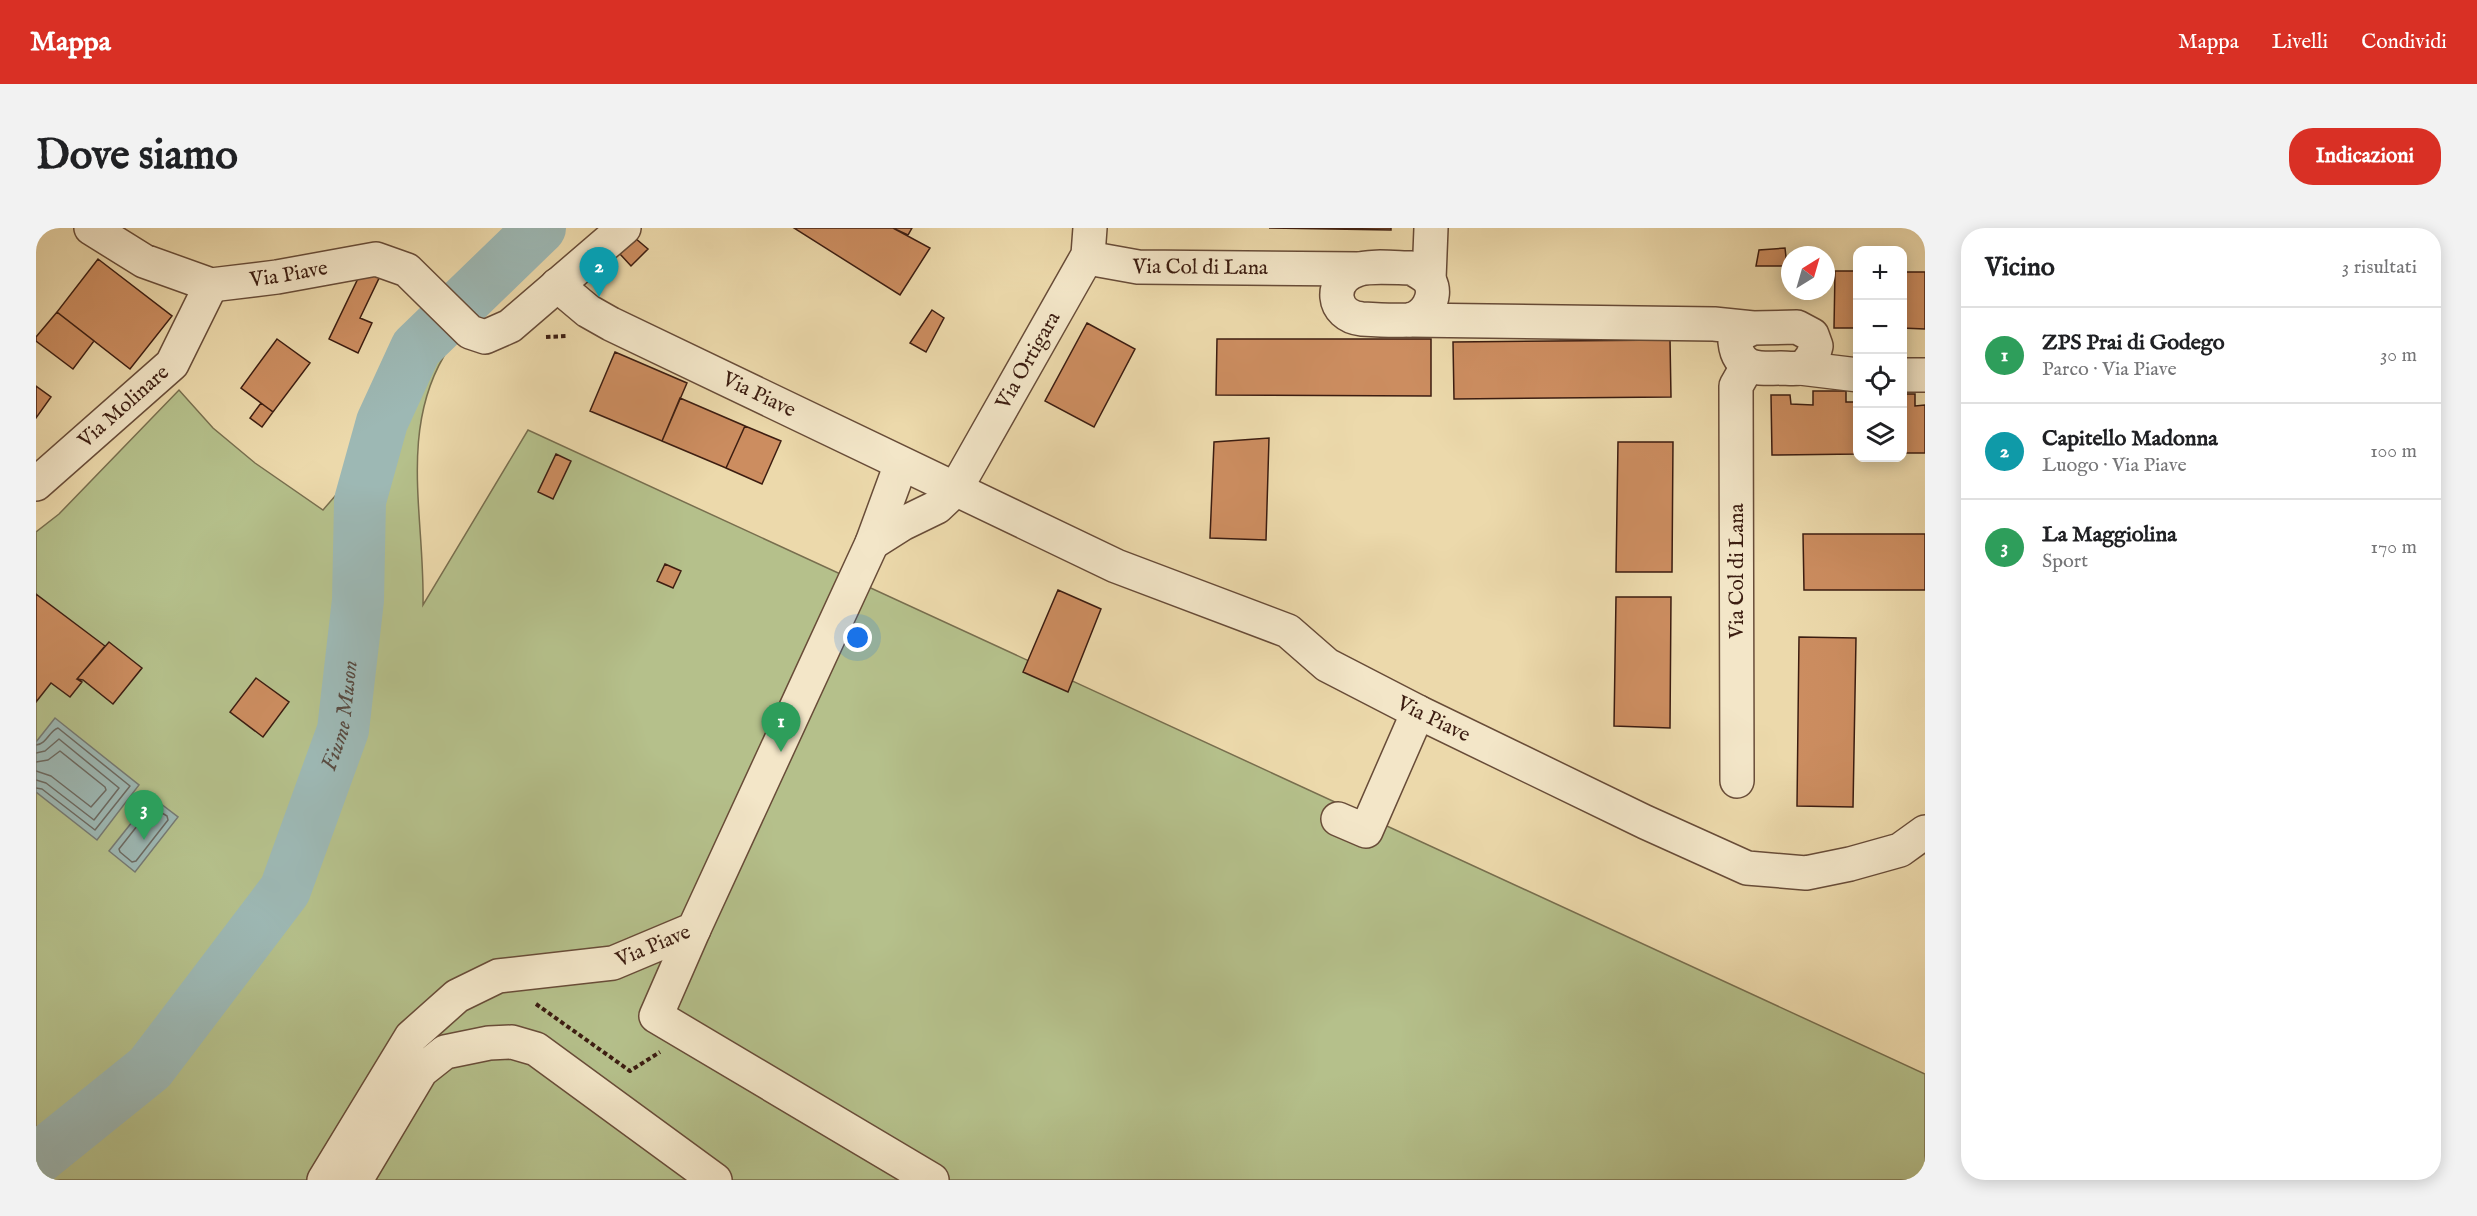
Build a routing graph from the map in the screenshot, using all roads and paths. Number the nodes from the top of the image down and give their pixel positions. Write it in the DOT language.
graph roads {
  1 [pos="92,228"];
  2 [pos="624,228"];
  3 [pos="1431,228"];
  4 [pos="1089,241"];
  5 [pos="1347,280"];
  6 [pos="211,285"];
  7 [pos="557,285"];
  8 [pos="1431,285"];
  9 [pos="1457,319"];
  10 [pos="1411,320"];
  11 [pos="1737,340"];
  12 [pos="1853,375"];
  13 [pos="1907,375"];
  14 [pos="1925,375"];
  15 [pos="901,464"];
  16 [pos="36,484"];
  17 [pos="955,490"];
  18 [pos="870,547"];
  19 [pos="1418,712"];
  20 [pos="1737,781"];
  21 [pos="1338,819"];
  22 [pos="1925,832"];
  23 [pos="694,929"];
  24 [pos="528,998"];
  25 [pos="609,1056"];
  26 [pos="324,1180"];
  27 [pos="356,1180"];
  28 [pos="715,1180"];
  29 [pos="932,1180"];
  1 -- 6 [label="street, Via Piave"];
  2 -- 7 [label="street"];
  3 -- 8 [label="street"];
  4 -- 5 [label="street, Via Col di Lana"];
  4 -- 17 [label="street, Via Ortigara"];
  5 -- 8 [label="street"];
  5 -- 10 [label="street"];
  6 -- 7 [label="street, Via Piave"];
  6 -- 16 [label="street, Via Molinare"];
  7 -- 15 [label="street, Via Piave"];
  8 -- 9 [label="street"];
  8 -- 10 [label="street"];
  9 -- 10 [label="street"];
  9 -- 11 [label="street"];
  11 -- 12 [label="street"];
  11 -- 20 [label="street, Via Col di Lana"];
  13 -- 14 [label="street"];
  15 -- 17 [label="street, Via Piave"];
  15 -- 18 [label="street, Via Piave"];
  17 -- 18 [label="street"];
  17 -- 19 [label="street, Via Piave"];
  18 -- 23 [label="street, Via Piave"];
  19 -- 21 [label="street"];
  19 -- 22 [label="street, Via Piave"];
  23 -- 26 [label="street, Via Piave"];
  23 -- 29 [label="street"];
  24 -- 25 [label="path"];
  27 -- 28 [label="street"];
}
